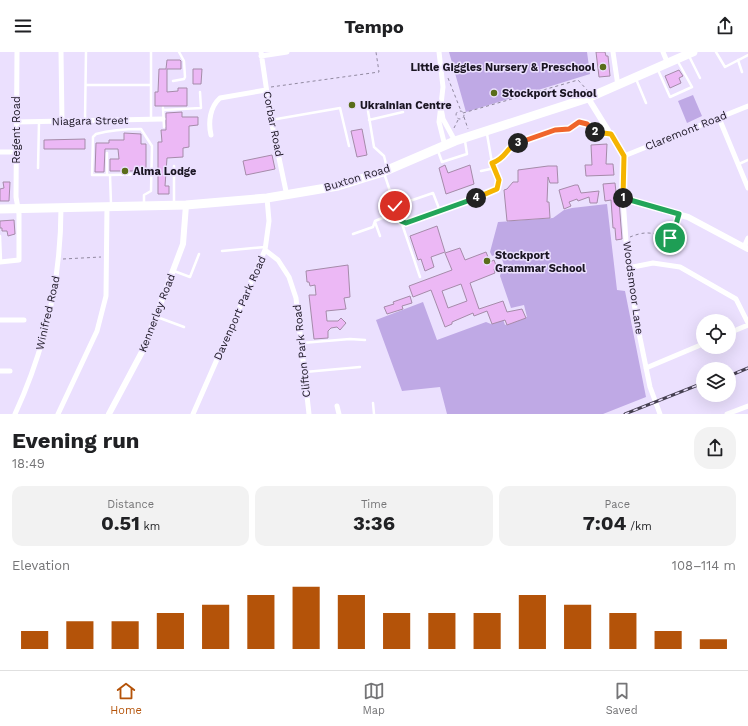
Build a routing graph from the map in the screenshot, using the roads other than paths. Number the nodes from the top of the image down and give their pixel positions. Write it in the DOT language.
graph roads {
  1 [pos="17,52"];
  2 [pos="61,52"];
  3 [pos="86,52"];
  4 [pos="151,52"];
  5 [pos="179,52"];
  6 [pos="287,52"];
  7 [pos="440,52"];
  8 [pos="613,52"];
  9 [pos="663,52"];
  10 [pos="716,52"];
  11 [pos="691,53"];
  12 [pos="261,54"];
  13 [pos="748,55"];
  14 [pos="677,60"];
  15 [pos="738,60"];
  16 [pos="668,64"];
  17 [pos="658,69"];
  18 [pos="742,72"];
  19 [pos="636,78"];
  20 [pos="700,78"];
  21 [pos="173,81"];
  22 [pos="86,85"];
  23 [pos="151,85"];
  24 [pos="618,86"];
  25 [pos="266,89"];
  26 [pos="200,92"];
  27 [pos="591,97"];
  28 [pos="646,104"];
  29 [pos="370,105"];
  30 [pos="748,106"];
  31 [pos="441,107"];
  32 [pos="403,112"];
  33 [pos="719,118"];
  34 [pos="151,119"];
  35 [pos="163,119"];
  36 [pos="271,120"];
  37 [pos="369,120"];
  38 [pos="62,121"];
  39 [pos="85,121"];
  40 [pos="16,122"];
  41 [pos="39,122"];
  42 [pos="164,127"];
  43 [pos="487,131"];
  44 [pos="611,134"];
  45 [pos="211,135"];
  46 [pos="463,139"];
  47 [pos="348,146"];
  48 [pos="441,147"];
  49 [pos="0,152"];
  50 [pos="11,152"];
  51 [pos="108,153"];
  52 [pos="624,156"];
  53 [pos="748,160"];
  54 [pos="492,163"];
  55 [pos="738,164"];
  56 [pos="174,166"];
  57 [pos="38,168"];
  58 [pos="495,168"];
  59 [pos="385,171"];
  60 [pos="480,171"];
  61 [pos="151,174"];
  62 [pos="108,175"];
  63 [pos="748,188"];
  64 [pos="287,196"];
  65 [pos="267,198"];
  66 [pos="623,199"];
  67 [pos="186,205"];
  68 [pos="109,206"];
  69 [pos="144,206"];
  70 [pos="174,206"];
  71 [pos="395,206"];
  72 [pos="61,207"];
  73 [pos="0,209"];
  74 [pos="18,209"];
  75 [pos="440,211"];
  76 [pos="397,212"];
  77 [pos="375,221"];
  78 [pos="401,221"];
  79 [pos="353,234"];
  80 [pos="0,236"];
  81 [pos="380,236"];
  82 [pos="748,238"];
  83 [pos="746,248"];
  84 [pos="265,249"];
  85 [pos="222,251"];
  86 [pos="200,254"];
  87 [pos="0,262"];
  88 [pos="628,268"];
  89 [pos="173,271"];
  90 [pos="420,278"];
  91 [pos="156,317"];
  92 [pos="0,320"];
  93 [pos="24,320"];
  94 [pos="748,324"];
  95 [pos="184,327"];
  96 [pos="736,330"];
  97 [pos="365,340"];
  98 [pos="301,343"];
  99 [pos="696,347"];
  100 [pos="360,367"];
  101 [pos="646,368"];
  102 [pos="0,371"];
  103 [pos="10,371"];
  104 [pos="304,372"];
  105 [pos="373,403"];
  106 [pos="337,406"];
  107 [pos="748,406"];
  108 [pos="15,414"];
  109 [pos="58,414"];
  110 [pos="109,414"];
  111 [pos="193,414"];
  112 [pos="308,414"];
  113 [pos="339,414"];
  114 [pos="374,414"];
  115 [pos="660,414"];
  116 [pos="727,414"];
  1 -- 40 [label="street, Regent Road"];
  2 -- 38 [label="street"];
  3 -- 22 [label="lane"];
  4 -- 23 [label="lane"];
  5 -- 21 [label="lane"];
  6 -- 12 [label="street"];
  7 -- 31 [label="street"];
  8 -- 24 [label="street"];
  9 -- 16 [label="street"];
  10 -- 15 [label="lane"];
  11 -- 14 [label="highway, Buxton Road"];
  11 -- 20 [label="lane"];
  12 -- 25 [label="street, Corbar Road"];
  13 -- 15 [label="lane"];
  14 -- 16 [label="highway, Buxton Road"];
  14 -- 17 [label="lane"];
  15 -- 18 [label="lane"];
  16 -- 17 [label="highway, Buxton Road"];
  17 -- 19 [label="highway, Buxton Road"];
  19 -- 24 [label="highway, Buxton Road"];
  19 -- 28 [label="lane"];
  22 -- 23 [label="lane"];
  22 -- 39 [label="lane"];
  23 -- 34 [label="lane"];
  24 -- 27 [label="highway, Buxton Road"];
  25 -- 36 [label="street, Corbar Road"];
  25 -- 45 [label="street"];
  26 -- 35 [label="lane"];
  27 -- 43 [label="highway, Buxton Road"];
  27 -- 44 [label="street"];
  29 -- 37 [label="lane"];
  30 -- 33 [label="street, Claremont Road"];
  31 -- 46 [label="street"];
  31 -- 48 [label="street"];
  32 -- 37 [label="lane"];
  33 -- 52 [label="street, Claremont Road"];
  33 -- 55 [label="street"];
  34 -- 35 [label="street, Niagara Street"];
  34 -- 39 [label="street, Niagara Street"];
  35 -- 42 [label="lane"];
  36 -- 47 [label="lane"];
  36 -- 64 [label="street, Corbar Road"];
  37 -- 59 [label="lane"];
  38 -- 39 [label="street, Niagara Street"];
  38 -- 41 [label="street, Niagara Street"];
  40 -- 41 [label="street, Niagara Street"];
  40 -- 74 [label="street, Regent Road"];
  41 -- 57 [label="lane"];
  43 -- 46 [label="highway, Buxton Road"];
  43 -- 54 [label="lane"];
  44 -- 52 [label="street"];
  44 -- 54 [label="lane"];
  46 -- 48 [label="highway, Buxton Road"];
  46 -- 48 [label="lane"];
  48 -- 59 [label="highway, Buxton Road"];
  49 -- 50 [label="street"];
  51 -- 62 [label="lane"];
  52 -- 66 [label="street, Woodsmoor Lane"];
  53 -- 55 [label="lane"];
  54 -- 58 [label="lane"];
  55 -- 63 [label="street"];
  56 -- 70 [label="lane"];
  58 -- 60 [label="lane"];
  58 -- 75 [label="lane"];
  59 -- 64 [label="highway, Buxton Road"];
  59 -- 71 [label="lane"];
  61 -- 62 [label="lane"];
  61 -- 62 [label="lane"];
  61 -- 69 [label="lane"];
  62 -- 68 [label="lane"];
  64 -- 65 [label="highway, Buxton Road"];
  65 -- 67 [label="highway, Buxton Road"];
  65 -- 84 [label="street, Davenport Park Road"];
  66 -- 83 [label="street"];
  66 -- 88 [label="street, Woodsmoor Lane"];
  67 -- 70 [label="highway, Buxton Road"];
  67 -- 89 [label="street, Kennerley Road"];
  68 -- 69 [label="highway, Buxton Road"];
  68 -- 72 [label="highway, Buxton Road"];
  68 -- 109 [label="street"];
  69 -- 70 [label="highway, Buxton Road"];
  71 -- 75 [label="lane"];
  71 -- 76 [label="lane"];
  72 -- 74 [label="highway, Buxton Road"];
  72 -- 108 [label="street, Winifred Road"];
  73 -- 74 [label="highway, Buxton Road"];
  74 -- 87 [label="street, Regent Road"];
  75 -- 78 [label="lane"];
  76 -- 77 [label="lane"];
  76 -- 78 [label="lane"];
  77 -- 79 [label="lane"];
  77 -- 81 [label="lane"];
  78 -- 90 [label="lane"];
  80 -- 87 [label="lane"];
  82 -- 83 [label="street"];
  84 -- 85 [label="lane"];
  84 -- 98 [label="street, Clifton Park Road"];
  84 -- 111 [label="street, Davenport Park Road"];
  86 -- 89 [label="lane"];
  88 -- 94 [label="street"];
  88 -- 101 [label="street, Woodsmoor Lane"];
  89 -- 91 [label="street, Kennerley Road"];
  91 -- 95 [label="lane"];
  91 -- 110 [label="street, Kennerley Road"];
  92 -- 93 [label="street"];
  94 -- 96 [label="street"];
  97 -- 98 [label="lane"];
  98 -- 104 [label="street, Clifton Park Road"];
  99 -- 101 [label="street"];
  100 -- 104 [label="lane"];
  101 -- 115 [label="street, Woodsmoor Lane"];
  102 -- 103 [label="street"];
  104 -- 112 [label="street, Clifton Park Road"];
  105 -- 114 [label="lane"];
  106 -- 113 [label="street"];
  107 -- 116 [label="street"];
}
